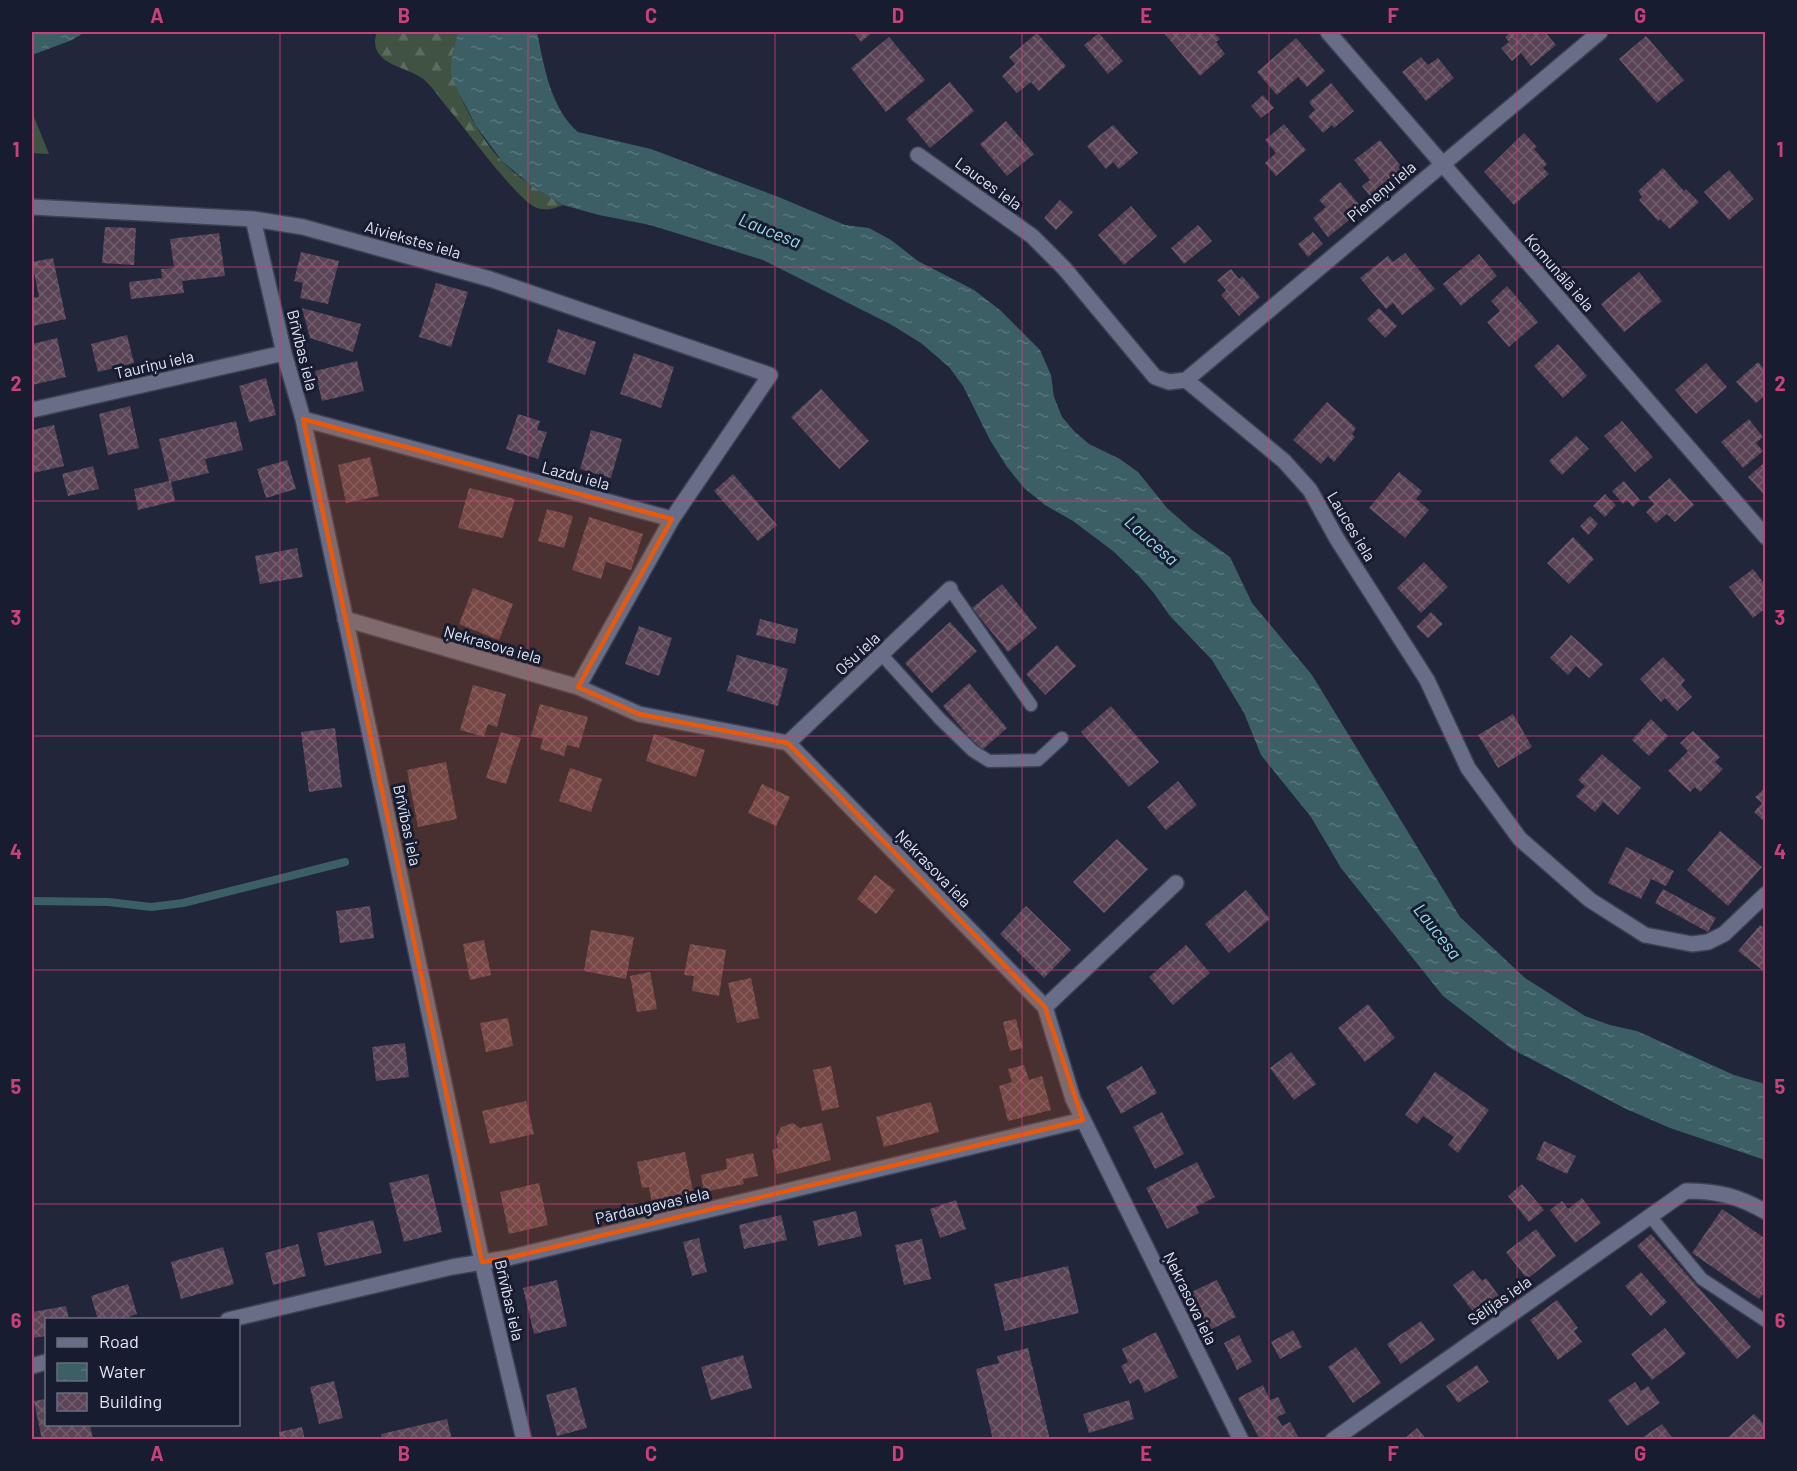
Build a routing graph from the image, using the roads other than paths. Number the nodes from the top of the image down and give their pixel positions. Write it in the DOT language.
graph roads {
  1 [pos="1328,32"];
  2 [pos="1600,32"];
  3 [pos="918,155"];
  4 [pos="1443,164"];
  5 [pos="32,207"];
  6 [pos="253,219"];
  7 [pos="285,353"];
  8 [pos="1186,380"];
  9 [pos="32,410"];
  10 [pos="303,419"];
  11 [pos="672,519"];
  12 [pos="1766,537"];
  13 [pos="950,589"];
  14 [pos="345,619"];
  15 [pos="882,655"];
  16 [pos="578,687"];
  17 [pos="1031,705"];
  18 [pos="1062,738"];
  19 [pos="788,743"];
  20 [pos="1176,883"];
  21 [pos="1766,894"];
  22 [pos="1045,1007"];
  23 [pos="1083,1120"];
  24 [pos="1766,1212"];
  25 [pos="1650,1216"];
  26 [pos="482,1262"];
  27 [pos="236,1318"];
  28 [pos="1766,1321"];
  29 [pos="524,1440"];
  30 [pos="1241,1440"];
  31 [pos="1333,1440"];
  1 -- 4 [label="street, Komunālā iela"];
  2 -- 4 [label="street, Pieneņu iela"];
  3 -- 8 [label="street, Lauces iela"];
  4 -- 8 [label="street, Pieneņu iela"];
  4 -- 12 [label="street, Komunālā iela"];
  5 -- 6 [label="street, Aiviekstes iela"];
  6 -- 7 [label="street, Brīvības iela"];
  6 -- 11 [label="street, Aiviekstes iela"];
  7 -- 9 [label="street, Tauriņu iela"];
  7 -- 10 [label="street, Brīvības iela"];
  8 -- 21 [label="street, Lauces iela"];
  10 -- 11 [label="street, Lazdu iela"];
  10 -- 14 [label="street, Brīvības iela"];
  11 -- 16 [label="street"];
  13 -- 15 [label="street, Ošu iela"];
  13 -- 17 [label="lane"];
  14 -- 16 [label="street, Ņekrasova iela"];
  14 -- 26 [label="street, Brīvības iela"];
  15 -- 18 [label="lane"];
  15 -- 19 [label="street, Ošu iela"];
  16 -- 19 [label="street, Ņekrasova iela"];
  19 -- 22 [label="street, Ņekrasova iela"];
  20 -- 22 [label="street"];
  22 -- 23 [label="street, Ņekrasova iela"];
  23 -- 26 [label="street, Pārdaugavas iela"];
  23 -- 30 [label="street, Ņekrasova iela"];
  24 -- 25 [label="street, Sēlijas iela"];
  25 -- 28 [label="lane"];
  25 -- 31 [label="street, Sēlijas iela"];
  26 -- 27 [label="street, Pārdaugavas iela"];
  26 -- 29 [label="street, Brīvības iela"];
}
